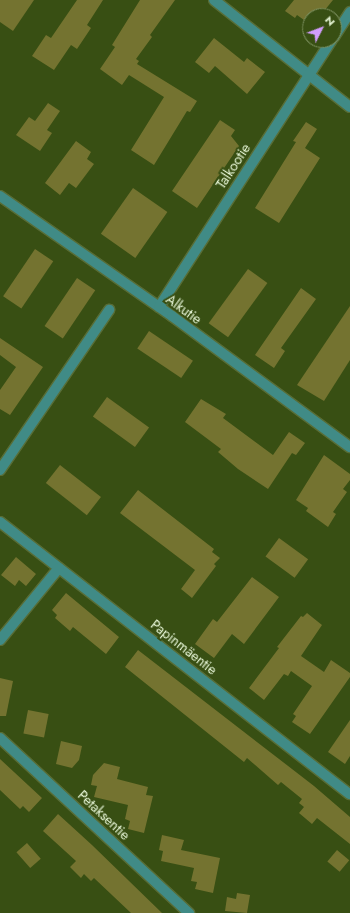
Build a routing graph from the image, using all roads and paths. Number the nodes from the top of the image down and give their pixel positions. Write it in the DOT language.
graph roads {
  1 [pos="214,0"];
  2 [pos="350,12"];
  3 [pos="342,24"];
  4 [pos="327,48"];
  5 [pos="309,74"];
  6 [pos="350,107"];
  7 [pos="0,196"];
  8 [pos="159,307"];
  9 [pos="110,310"];
  10 [pos="350,447"];
  11 [pos="0,470"];
  12 [pos="0,522"];
  13 [pos="59,568"];
  14 [pos="0,640"];
  15 [pos="0,738"];
  16 [pos="350,794"];
  17 [pos="189,913"];
  1 -- 5 [label="street"];
  2 -- 3 [label="street"];
  4 -- 5 [label="street, Talkootie"];
  5 -- 6 [label="street"];
  5 -- 8 [label="street, Talkootie"];
  7 -- 8 [label="street, Alkutie"];
  8 -- 10 [label="street, Alkutie"];
  9 -- 11 [label="street"];
  12 -- 13 [label="street, Papinmäentie"];
  13 -- 14 [label="street"];
  13 -- 16 [label="street, Papinmäentie"];
  15 -- 17 [label="street, Petaksentie"];
}
